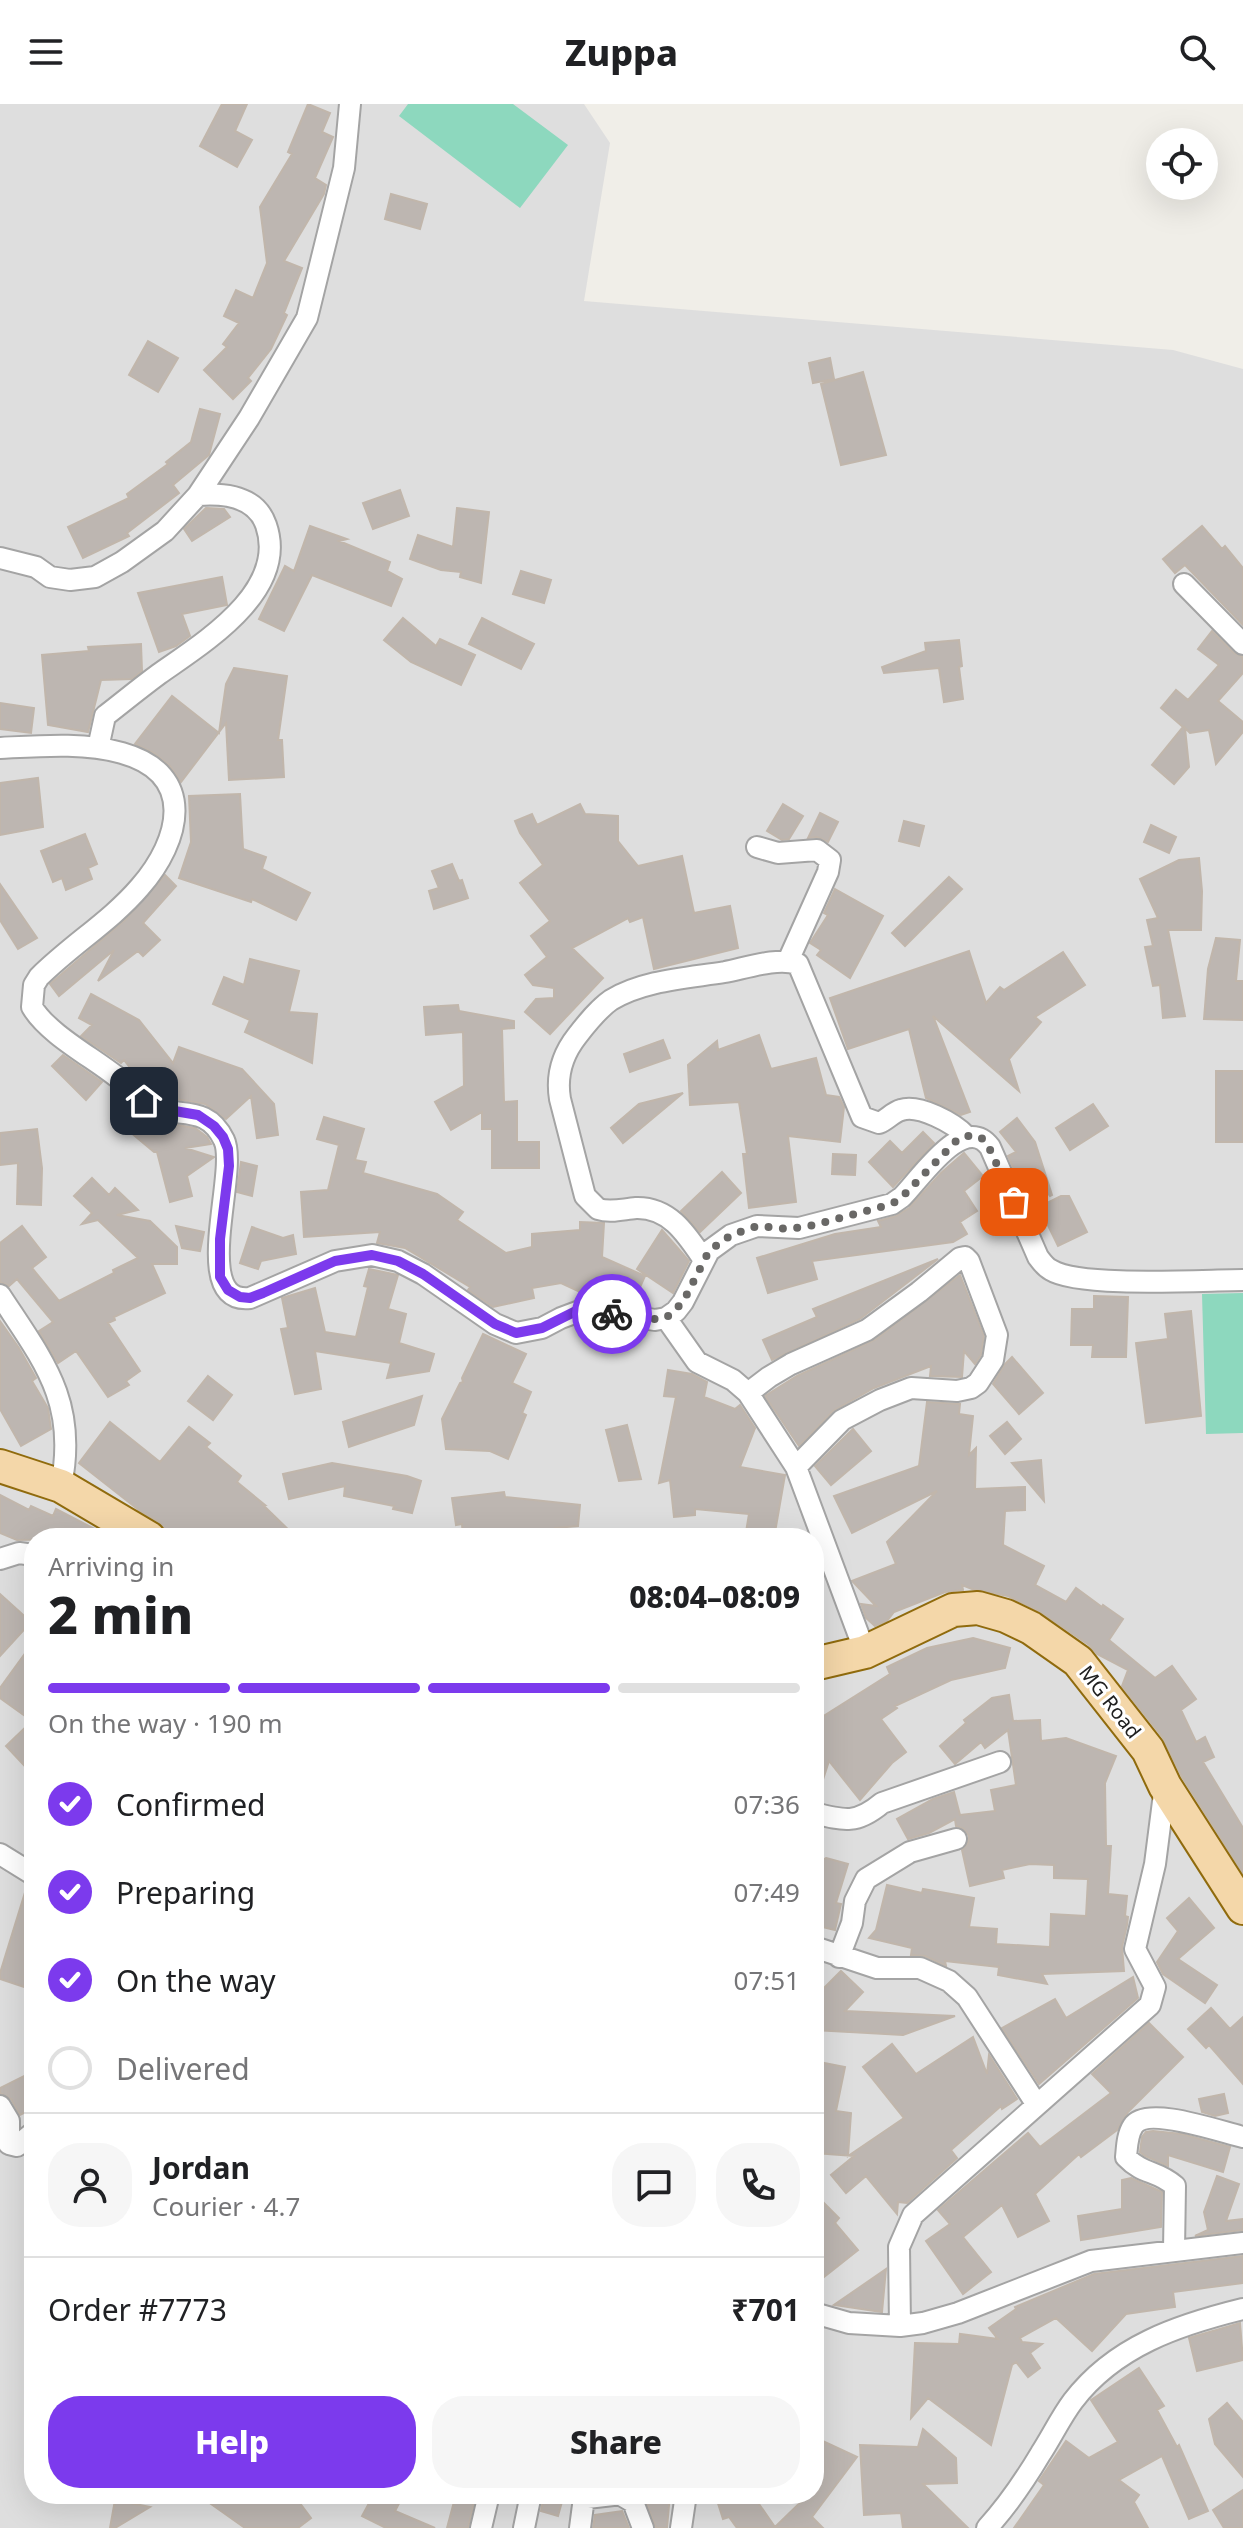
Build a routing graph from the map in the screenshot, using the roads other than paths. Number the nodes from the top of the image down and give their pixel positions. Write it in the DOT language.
graph roads {
  1 [pos="350,104"];
  2 [pos="198,495"];
  3 [pos="0,558"];
  4 [pos="1184,584"];
  5 [pos="1243,644"];
  6 [pos="0,748"];
  7 [pos="98,748"];
  8 [pos="757,847"];
  9 [pos="788,961"];
  10 [pos="966,1136"];
  11 [pos="704,1260"];
  12 [pos="1243,1280"];
  13 [pos="0,1295"];
  14 [pos="666,1318"];
  15 [pos="748,1393"];
  16 [pos="0,1466"];
  17 [pos="796,1467"];
  18 [pos="61,1486"];
  19 [pos="132,1528"];
  20 [pos="819,1528"];
  21 [pos="824,1542"];
  22 [pos="24,1554"];
  23 [pos="0,1559"];
  24 [pos="865,1652"];
  25 [pos="824,1662"];
  26 [pos="1000,1762"];
  27 [pos="1165,1786"];
  28 [pos="824,1815"];
  29 [pos="956,1839"];
  30 [pos="0,1854"];
  31 [pos="24,1869"];
  32 [pos="1243,1908"];
  33 [pos="824,1951"];
  34 [pos="839,1957"];
  35 [pos="1037,2105"];
  36 [pos="0,2106"];
  37 [pos="1243,2137"];
  38 [pos="24,2140"];
  39 [pos="1243,2243"];
  40 [pos="1174,2250"];
  41 [pos="1243,2309"];
  42 [pos="824,2316"];
  43 [pos="900,2326"];
  44 [pos="487,2504"];
  45 [pos="529,2504"];
  46 [pos="584,2504"];
  47 [pos="634,2504"];
  48 [pos="685,2504"];
  49 [pos="481,2528"];
  50 [pos="524,2528"];
  51 [pos="580,2528"];
  52 [pos="643,2528"];
  53 [pos="681,2528"];
  54 [pos="987,2528"];
  1 -- 2 [label="street"];
  2 -- 3 [label="street"];
  2 -- 7 [label="street"];
  4 -- 5 [label="street"];
  6 -- 7 [label="street"];
  7 -- 14 [label="street"];
  8 -- 9 [label="street"];
  9 -- 10 [label="street"];
  9 -- 11 [label="street"];
  10 -- 11 [label="street"];
  10 -- 12 [label="street"];
  11 -- 14 [label="street"];
  13 -- 18 [label="street"];
  14 -- 15 [label="street"];
  15 -- 17 [label="street"];
  15 -- 17 [label="street"];
  16 -- 18 [label="main road"];
  17 -- 20 [label="street"];
  18 -- 19 [label="main road"];
  21 -- 24 [label="street"];
  22 -- 23 [label="street"];
  24 -- 25 [label="main road, MG Road"];
  24 -- 27 [label="main road, MG Road"];
  26 -- 28 [label="street"];
  27 -- 32 [label="main road, MG Road"];
  27 -- 35 [label="street"];
  29 -- 34 [label="street"];
  30 -- 31 [label="street"];
  33 -- 34 [label="street"];
  34 -- 35 [label="street"];
  35 -- 43 [label="street"];
  36 -- 38 [label="street"];
  37 -- 40 [label="street"];
  39 -- 40 [label="street"];
  40 -- 43 [label="street"];
  41 -- 54 [label="street"];
  42 -- 43 [label="street"];
  44 -- 49 [label="street"];
  45 -- 50 [label="street"];
  46 -- 51 [label="street"];
  47 -- 52 [label="street"];
  48 -- 53 [label="street"];
}
